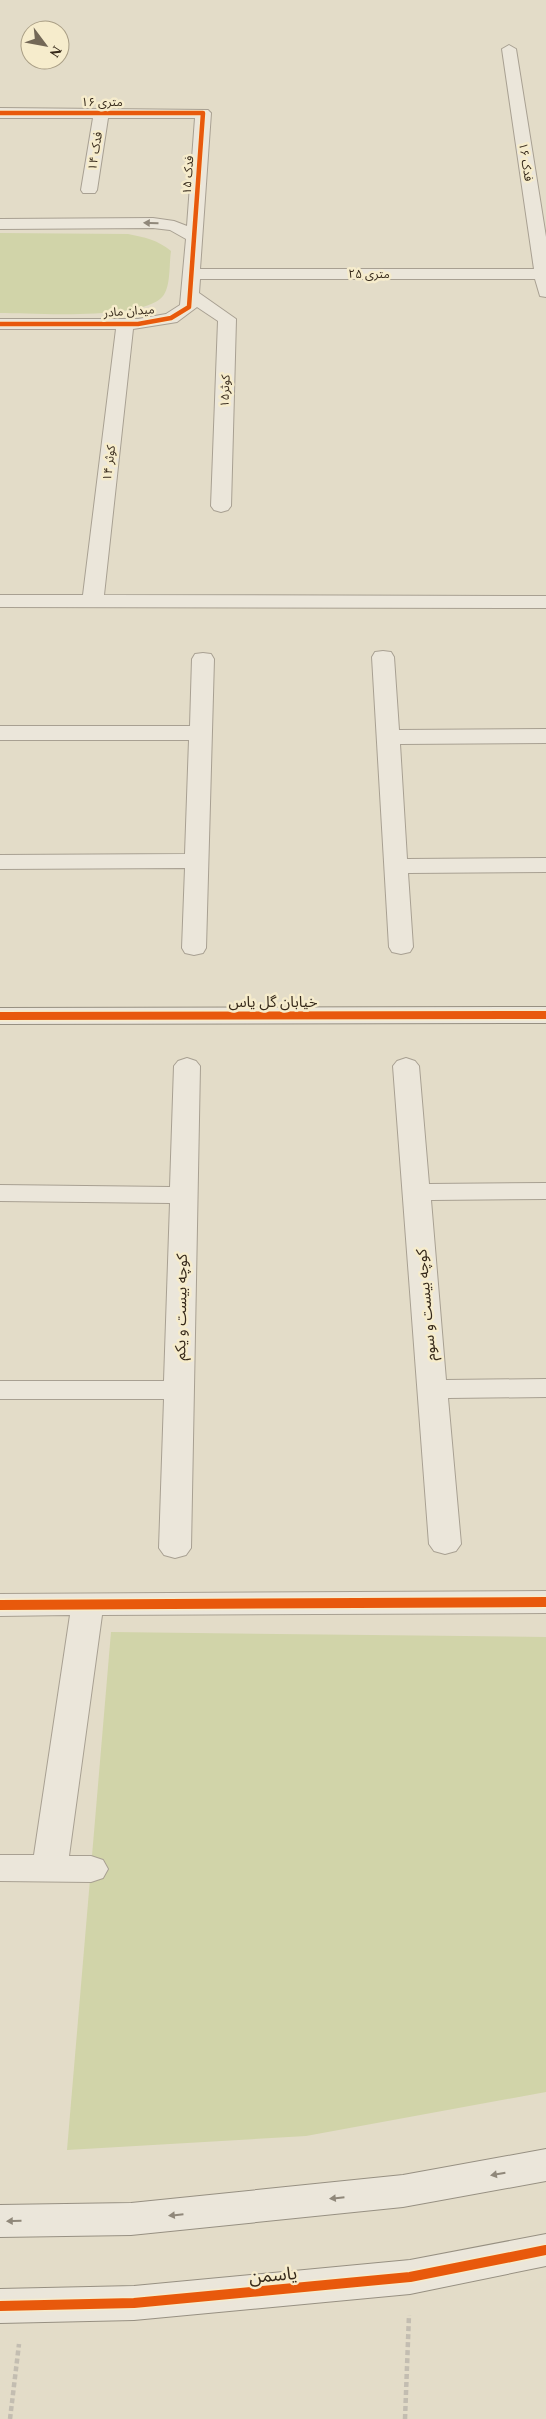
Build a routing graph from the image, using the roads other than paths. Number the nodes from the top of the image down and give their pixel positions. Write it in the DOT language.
graph roads {
  1 [pos="509,49"];
  2 [pos="0,113"];
  3 [pos="101,113"];
  4 [pos="204,113"];
  5 [pos="89,190"];
  6 [pos="0,224"];
  7 [pos="194,239"];
  8 [pos="191,274"];
  9 [pos="545,274"];
  10 [pos="546,293"];
  11 [pos="190,295"];
  12 [pos="0,324"];
  13 [pos="125,325"];
  14 [pos="221,506"];
  15 [pos="0,601"];
  16 [pos="93,601"];
  17 [pos="546,602"];
  18 [pos="383,657"];
  19 [pos="203,659"];
  20 [pos="201,733"];
  21 [pos="0,734"];
  22 [pos="546,736"];
  23 [pos="388,737"];
  24 [pos="197,861"];
  25 [pos="0,862"];
  26 [pos="546,865"];
  27 [pos="396,866"];
  28 [pos="401,947"];
  29 [pos="194,948"];
  30 [pos="546,1015"];
  31 [pos="0,1016"];
  32 [pos="187,1066"];
  33 [pos="406,1066"];
  34 [pos="546,1191"];
  35 [pos="417,1192"];
  36 [pos="0,1193"];
  37 [pos="184,1195"];
  38 [pos="546,1388"];
  39 [pos="432,1389"];
  40 [pos="0,1390"];
  41 [pos="179,1390"];
  42 [pos="445,1544"];
  43 [pos="175,1548"];
  44 [pos="546,1602"];
  45 [pos="88,1604"];
  46 [pos="0,1605"];
  47 [pos="0,1868"];
  48 [pos="50,1868"];
  49 [pos="91,1869"];
  50 [pos="546,2165"];
  51 [pos="0,2221"];
  52 [pos="546,2250"];
  53 [pos="12,2306"];
  1 -- 9 [label="street, فدک ۱۶"];
  2 -- 3 [label="street, ۱۶ متری"];
  3 -- 4 [label="street, ۱۶ متری"];
  3 -- 5 [label="street, فدک ۱۴"];
  4 -- 7 [label="street, فدک ۱۵"];
  7 -- 6 [label="street, one-way"];
  7 -- 8 [label="street"];
  8 -- 9 [label="street, ۲۵ متری"];
  8 -- 11 [label="street"];
  9 -- 10 [label="street, فدک ۱۶"];
  11 -- 13 [label="street, میدان مادر"];
  11 -- 14 [label="street, کوثر۱۵"];
  12 -- 13 [label="street, میدان مادر"];
  13 -- 16 [label="street, کوثر ۱۴"];
  15 -- 16 [label="street"];
  16 -- 17 [label="street"];
  18 -- 23 [label="street"];
  19 -- 20 [label="street"];
  20 -- 21 [label="street"];
  20 -- 24 [label="street"];
  22 -- 23 [label="street"];
  23 -- 27 [label="street"];
  24 -- 25 [label="street"];
  24 -- 29 [label="street"];
  26 -- 27 [label="street"];
  27 -- 28 [label="street"];
  30 -- 31 [label="street, خیابان گل یاس"];
  32 -- 37 [label="street, کوچه بیست و یکم"];
  33 -- 35 [label="street, کوچه بیست و سوم"];
  34 -- 35 [label="street"];
  35 -- 39 [label="street, کوچه بیست و سوم"];
  36 -- 37 [label="street"];
  37 -- 41 [label="street, کوچه بیست و یکم"];
  38 -- 39 [label="street"];
  39 -- 42 [label="street, کوچه بیست و سوم"];
  40 -- 41 [label="street"];
  41 -- 43 [label="street, کوچه بیست و یکم"];
  44 -- 45 [label="street"];
  45 -- 46 [label="street"];
  45 -- 48 [label="street"];
  47 -- 48 [label="street"];
  48 -- 49 [label="street"];
  50 -- 51 [label="street, one-way"];
  52 -- 53 [label="street, یاسمن"];
}
